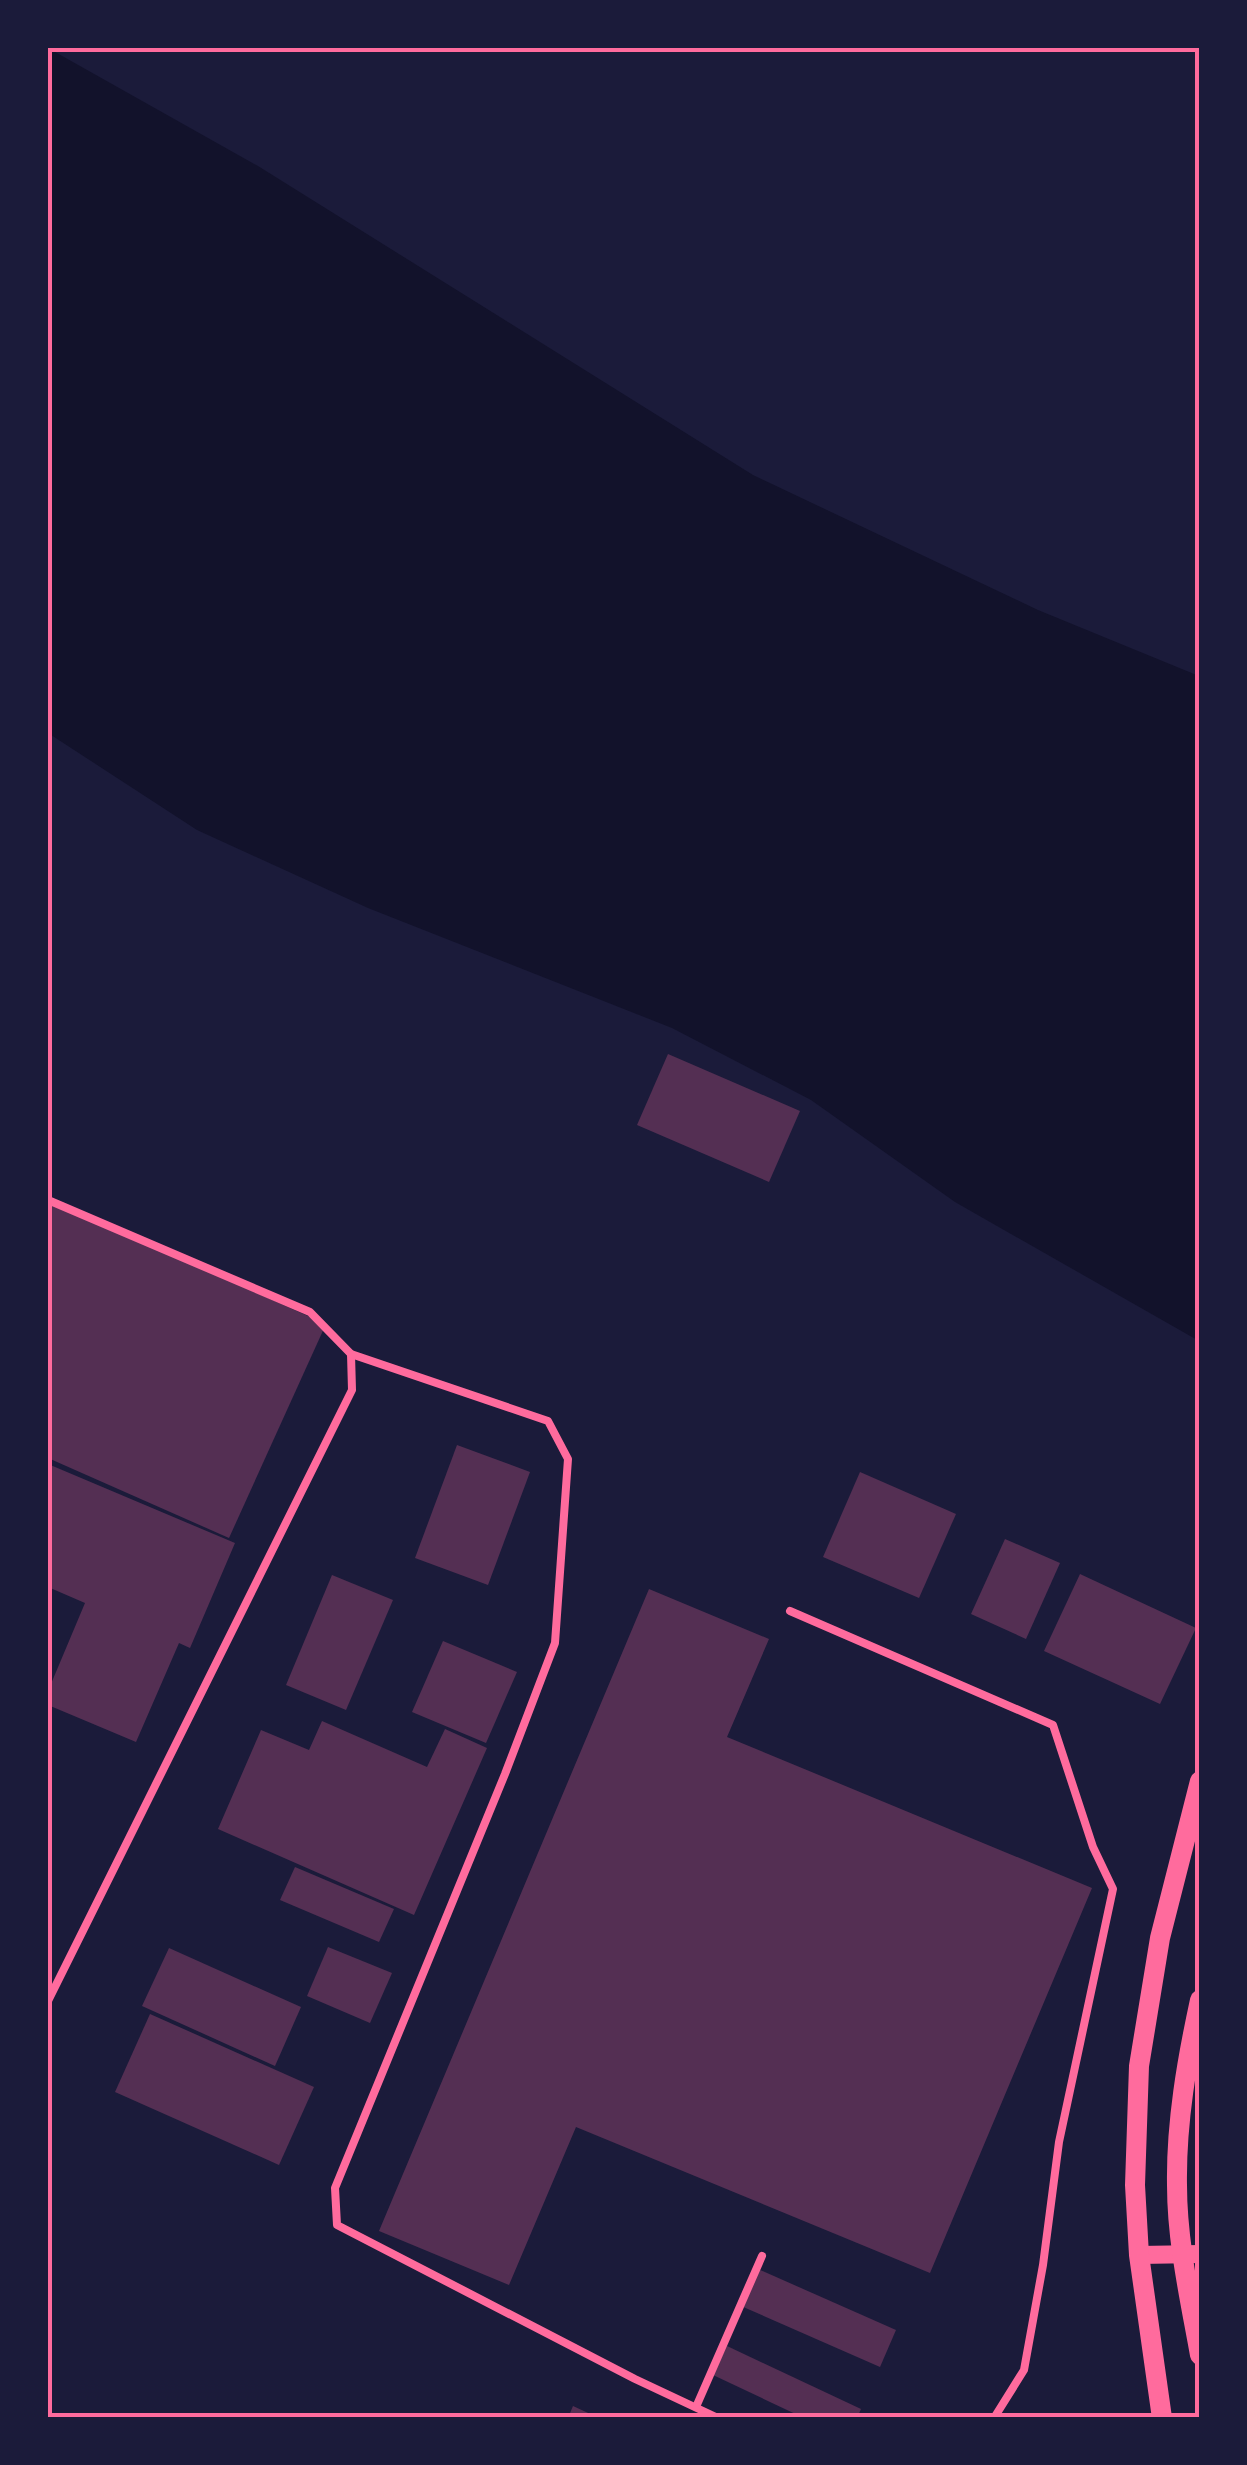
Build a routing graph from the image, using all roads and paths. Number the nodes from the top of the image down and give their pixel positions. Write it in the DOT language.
graph roads {
  1 [pos="48,1200"];
  2 [pos="350,1354"];
  3 [pos="790,1611"];
  4 [pos="1200,1781"];
  5 [pos="1200,2000"];
  6 [pos="48,2001"];
  7 [pos="1139,2254"];
  8 [pos="1191,2254"];
  9 [pos="762,2256"];
  10 [pos="1200,2354"];
  11 [pos="696,2407"];
  12 [pos="718,2418"];
  13 [pos="994,2418"];
  14 [pos="1162,2418"];
  1 -- 2 [label="lane"];
  2 -- 6 [label="lane"];
  2 -- 11 [label="lane"];
  3 -- 13 [label="lane"];
  4 -- 7 [label="main road"];
  5 -- 8 [label="main road"];
  7 -- 8 [label="street"];
  7 -- 14 [label="main road"];
  8 -- 10 [label="main road"];
  9 -- 11 [label="lane"];
  11 -- 12 [label="lane"];
}
